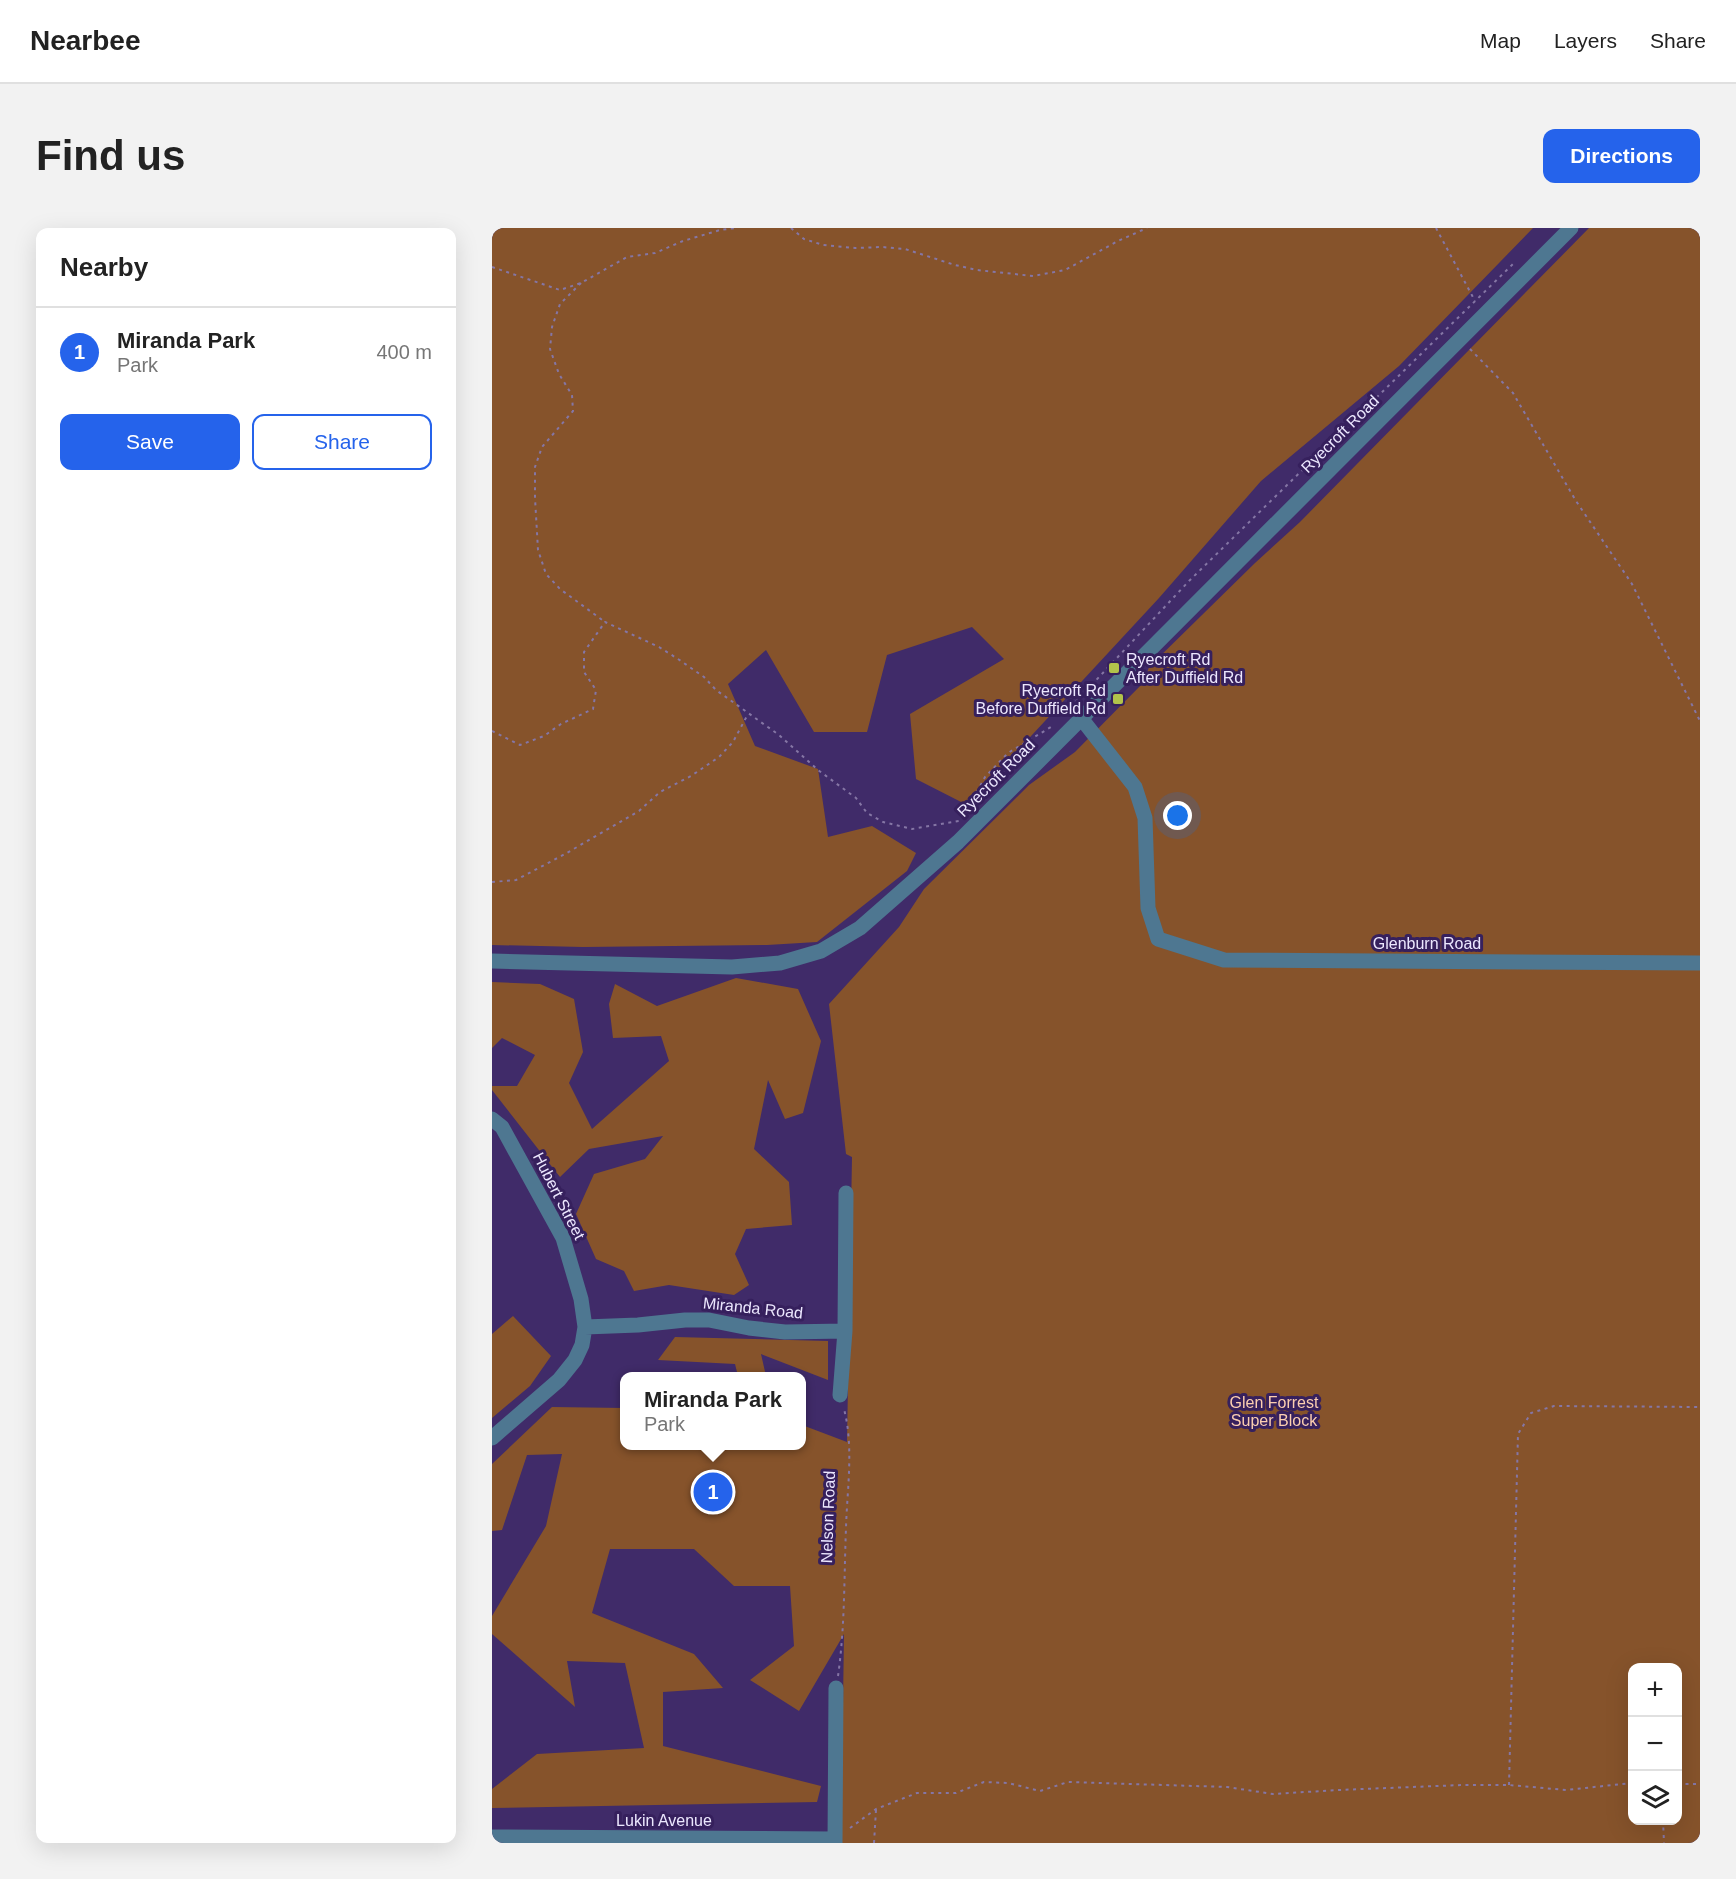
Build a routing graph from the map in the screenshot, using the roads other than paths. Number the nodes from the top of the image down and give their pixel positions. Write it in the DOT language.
graph roads {
  1 [pos="1571,228"];
  2 [pos="1075,713"];
  3 [pos="492,960"];
  4 [pos="1700,963"];
  5 [pos="492,1119"];
  6 [pos="846,1193"];
  7 [pos="585,1327"];
  8 [pos="845,1331"];
  9 [pos="840,1395"];
  10 [pos="492,1438"];
  11 [pos="836,1688"];
  12 [pos="492,1837"];
  13 [pos="835,1841"];
  1 -- 2 [label="street, Ryecroft Road"];
  2 -- 3 [label="street, Ryecroft Road"];
  2 -- 4 [label="street, Glenburn Road"];
  5 -- 7 [label="street, Hubert Street"];
  6 -- 8 [label="street"];
  7 -- 8 [label="street, Miranda Road"];
  7 -- 10 [label="street, Hubert Street"];
  8 -- 9 [label="street"];
  11 -- 13 [label="street"];
  12 -- 13 [label="street, Lukin Avenue"];
}
